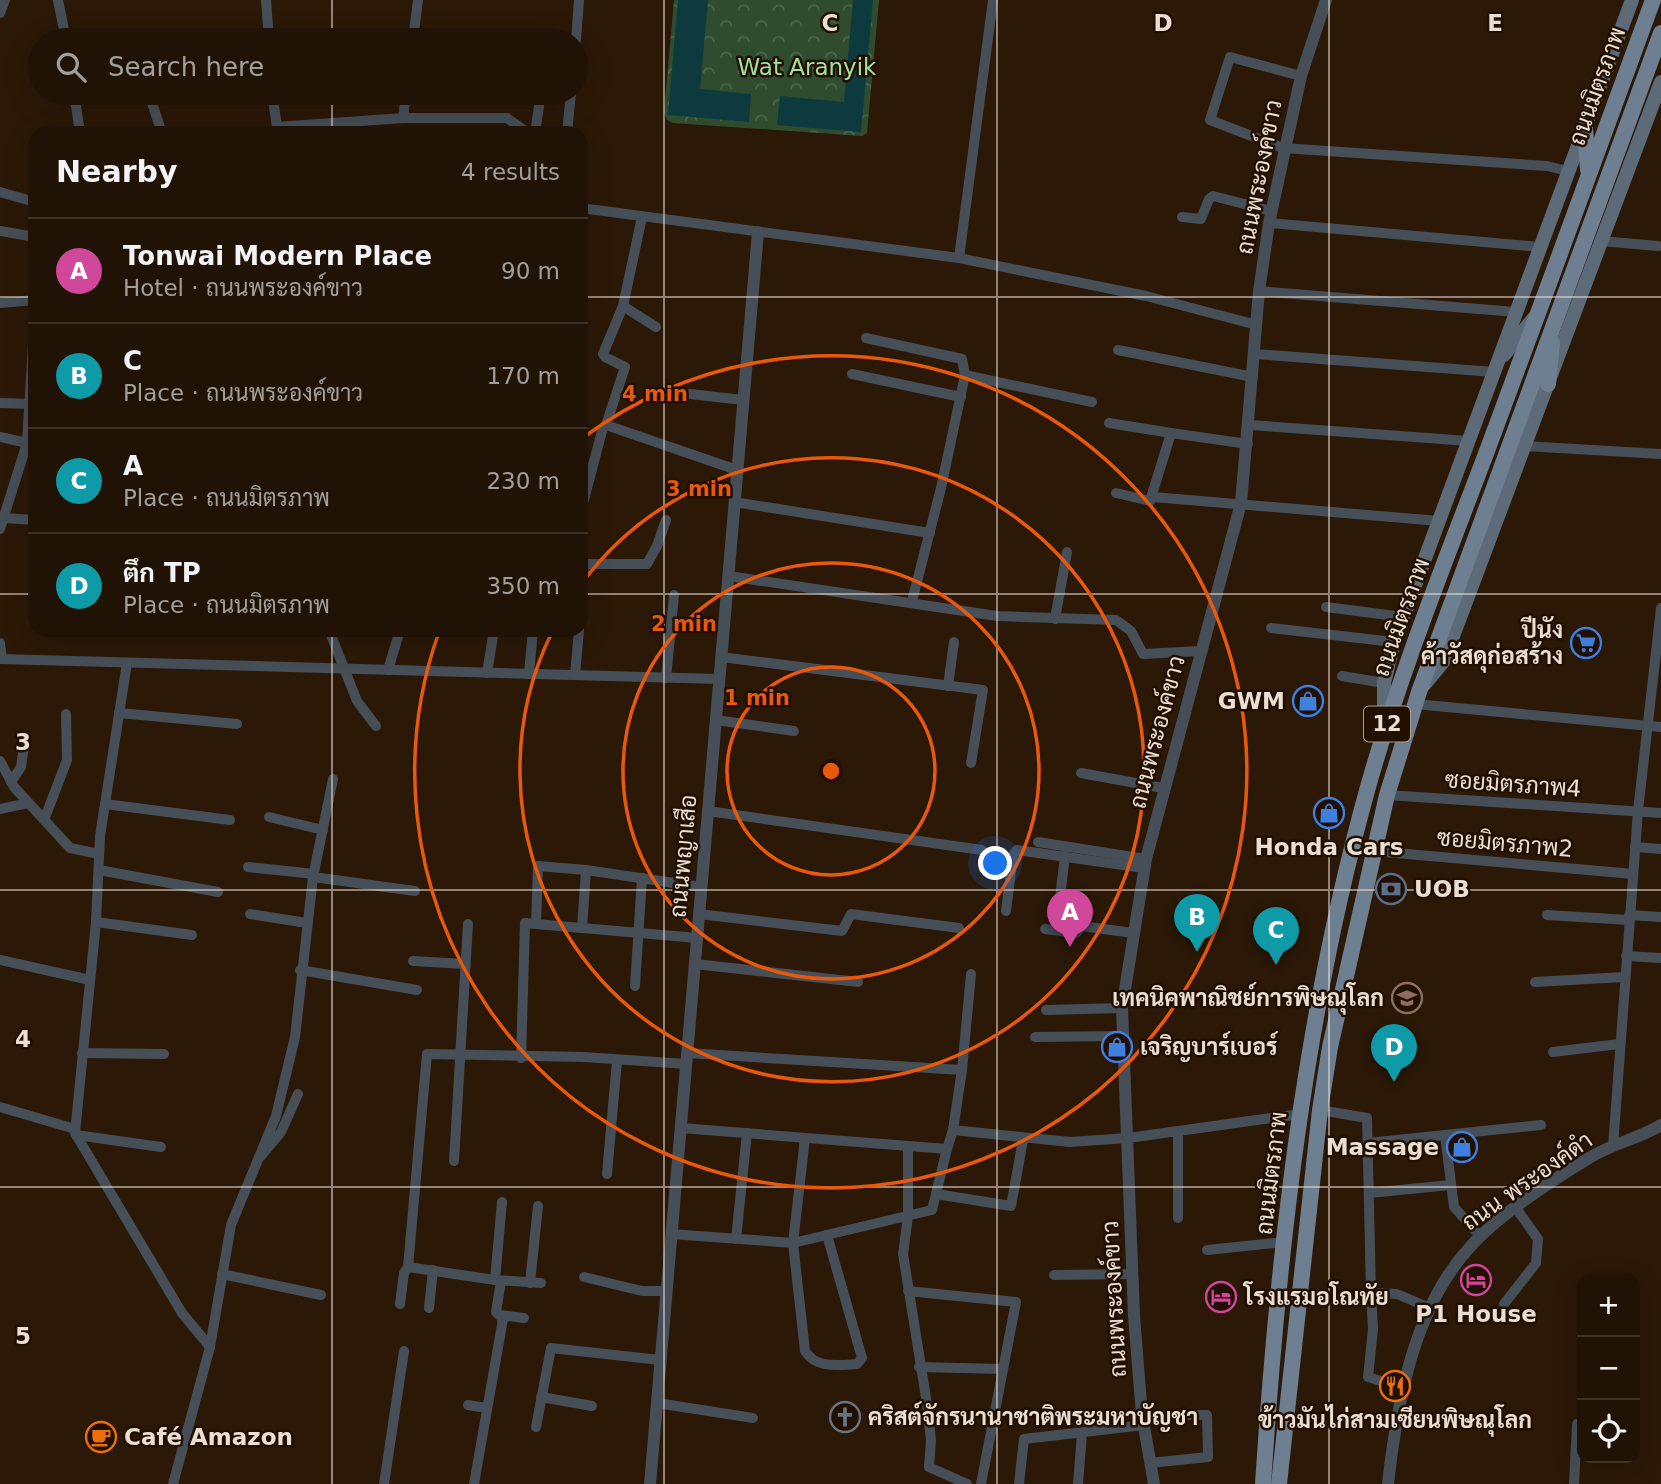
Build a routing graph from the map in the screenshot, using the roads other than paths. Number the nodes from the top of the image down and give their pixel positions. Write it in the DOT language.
graph roads {
  1 [pos="5,0"];
  2 [pos="58,0"];
  3 [pos="266,0"];
  4 [pos="418,0"];
  5 [pos="579,0"];
  6 [pos="993,0"];
  7 [pos="1326,0"];
  8 [pos="1632,0"];
  9 [pos="1653,0"];
  10 [pos="0,13"];
  11 [pos="64,28"];
  12 [pos="267,28"];
  13 [pos="414,28"];
  14 [pos="577,28"];
  15 [pos="1661,33"];
  16 [pos="1301,76"];
  17 [pos="1661,82"];
  18 [pos="76,105"];
  19 [pos="153,105"];
  20 [pos="273,105"];
  21 [pos="406,105"];
  22 [pos="539,105"];
  23 [pos="569,105"];
  24 [pos="404,118"];
  25 [pos="79,126"];
  26 [pos="160,126"];
  27 [pos="276,126"];
  28 [pos="319,126"];
  29 [pos="518,126"];
  30 [pos="536,126"];
  31 [pos="568,126"];
  32 [pos="1584,127"];
  33 [pos="1283,148"];
  34 [pos="1636,148"];
  35 [pos="1568,171"];
  36 [pos="1594,184"];
  37 [pos="0,192"];
  38 [pos="28,200"];
  39 [pos="588,209"];
  40 [pos="642,217"];
  41 [pos="1182,217"];
  42 [pos="1270,217"];
  43 [pos="0,232"];
  44 [pos="758,232"];
  45 [pos="28,236"];
  46 [pos="1601,241"];
  47 [pos="1658,246"];
  48 [pos="1540,247"];
  49 [pos="959,258"];
  50 [pos="1259,291"];
  51 [pos="28,301"];
  52 [pos="0,303"];
  53 [pos="623,306"];
  54 [pos="1516,312"];
  55 [pos="1538,313"];
  56 [pos="1554,319"];
  57 [pos="1257,325"];
  58 [pos="656,327"];
  59 [pos="866,338"];
  60 [pos="1118,350"];
  61 [pos="1255,354"];
  62 [pos="1495,368"];
  63 [pos="852,374"];
  64 [pos="965,375"];
  65 [pos="1254,377"];
  66 [pos="1548,384"];
  67 [pos="690,394"];
  68 [pos="961,397"];
  69 [pos="743,400"];
  70 [pos="0,402"];
  71 [pos="1092,402"];
  72 [pos="28,404"];
  73 [pos="1109,423"];
  74 [pos="1250,425"];
  75 [pos="602,431"];
  76 [pos="1171,433"];
  77 [pos="0,437"];
  78 [pos="28,440"];
  79 [pos="1468,441"];
  80 [pos="1248,444"];
  81 [pos="28,446"];
  82 [pos="1524,446"];
  83 [pos="1661,454"];
  84 [pos="737,470"];
  85 [pos="588,485"];
  86 [pos="1116,493"];
  87 [pos="1153,497"];
  88 [pos="734,502"];
  89 [pos="1241,503"];
  90 [pos="666,520"];
  91 [pos="28,521"];
  92 [pos="1439,521"];
  93 [pos="1,523"];
  94 [pos="930,533"];
  95 [pos="1067,551"];
  96 [pos="588,565"];
  97 [pos="728,576"];
  98 [pos="674,595"];
  99 [pos="912,601"];
  100 [pos="1326,607"];
  101 [pos="1661,610"];
  102 [pos="1403,617"];
  103 [pos="1055,619"];
  104 [pos="1271,628"];
  105 [pos="332,637"];
  106 [pos="398,637"];
  107 [pos="493,637"];
  108 [pos="532,637"];
  109 [pos="578,637"];
  110 [pos="954,642"];
  111 [pos="1394,642"];
  112 [pos="0,643"];
  113 [pos="1200,651"];
  114 [pos="721,657"];
  115 [pos="1,659"];
  116 [pos="127,663"];
  117 [pos="346,669"];
  118 [pos="388,670"];
  119 [pos="488,673"];
  120 [pos="1657,673"];
  121 [pos="528,674"];
  122 [pos="575,675"];
  123 [pos="1342,676"];
  124 [pos="666,678"];
  125 [pos="719,679"];
  126 [pos="1384,683"];
  127 [pos="948,686"];
  128 [pos="1417,698"];
  129 [pos="118,713"];
  130 [pos="66,714"];
  131 [pos="716,720"];
  132 [pos="237,724"];
  133 [pos="376,726"];
  134 [pos="1647,726"];
  135 [pos="1661,727"];
  136 [pos="794,731"];
  137 [pos="1384,734"];
  138 [pos="25,739"];
  139 [pos="0,761"];
  140 [pos="971,763"];
  141 [pos="1082,773"];
  142 [pos="333,779"];
  143 [pos="11,782"];
  144 [pos="1163,788"];
  145 [pos="1387,795"];
  146 [pos="28,803"];
  147 [pos="105,804"];
  148 [pos="0,809"];
  149 [pos="708,811"];
  150 [pos="1638,811"];
  151 [pos="1661,813"];
  152 [pos="269,817"];
  153 [pos="44,820"];
  154 [pos="230,820"];
  155 [pos="323,830"];
  156 [pos="1038,842"];
  157 [pos="1635,846"];
  158 [pos="1661,849"];
  159 [pos="982,850"];
  160 [pos="1373,851"];
  161 [pos="99,854"];
  162 [pos="1065,856"];
  163 [pos="1145,864"];
  164 [pos="248,867"];
  165 [pos="99,870"];
  166 [pos="586,870"];
  167 [pos="1633,874"];
  168 [pos="313,876"];
  169 [pos="642,878"];
  170 [pos="701,887"];
  171 [pos="415,891"];
  172 [pos="218,892"];
  173 [pos="1006,911"];
  174 [pos="250,914"];
  175 [pos="699,914"];
  176 [pos="1058,914"];
  177 [pos="1547,915"];
  178 [pos="1629,917"];
  179 [pos="1661,917"];
  180 [pos="96,922"];
  181 [pos="307,923"];
  182 [pos="468,924"];
  183 [pos="536,924"];
  184 [pos="582,928"];
  185 [pos="959,928"];
  186 [pos="1045,929"];
  187 [pos="639,933"];
  188 [pos="1133,933"];
  189 [pos="192,934"];
  190 [pos="697,938"];
  191 [pos="1626,956"];
  192 [pos="1661,958"];
  193 [pos="0,960"];
  194 [pos="413,961"];
  195 [pos="465,964"];
  196 [pos="695,964"];
  197 [pos="300,970"];
  198 [pos="971,974"];
  199 [pos="1624,977"];
  200 [pos="90,980"];
  201 [pos="858,982"];
  202 [pos="1535,982"];
  203 [pos="635,986"];
  204 [pos="417,989"];
  205 [pos="1122,1008"];
  206 [pos="1046,1010"];
  207 [pos="1123,1036"];
  208 [pos="1035,1037"];
  209 [pos="1619,1044"];
  210 [pos="1553,1052"];
  211 [pos="82,1053"];
  212 [pos="164,1055"];
  213 [pos="460,1055"];
  214 [pos="521,1058"];
  215 [pos="687,1059"];
  216 [pos="617,1061"];
  217 [pos="962,1070"];
  218 [pos="298,1094"];
  219 [pos="0,1107"];
  220 [pos="1320,1110"];
  221 [pos="1300,1114"];
  222 [pos="1541,1125"];
  223 [pos="1661,1125"];
  224 [pos="681,1128"];
  225 [pos="953,1130"];
  226 [pos="76,1132"];
  227 [pos="1178,1132"];
  228 [pos="1655,1132"];
  229 [pos="747,1133"];
  230 [pos="1445,1135"];
  231 [pos="805,1138"];
  232 [pos="1128,1138"];
  233 [pos="1023,1140"];
  234 [pos="1368,1143"];
  235 [pos="908,1146"];
  236 [pos="1613,1146"];
  237 [pos="161,1147"];
  238 [pos="947,1149"];
  239 [pos="258,1159"];
  240 [pos="454,1161"];
  241 [pos="607,1174"];
  242 [pos="1450,1185"];
  243 [pos="1369,1193"];
  244 [pos="936,1195"];
  245 [pos="502,1202"];
  246 [pos="538,1206"];
  247 [pos="1516,1208"];
  248 [pos="908,1216"];
  249 [pos="1178,1218"];
  250 [pos="671,1234"];
  251 [pos="827,1235"];
  252 [pos="1480,1236"];
  253 [pos="736,1239"];
  254 [pos="1285,1242"];
  255 [pos="793,1243"];
  256 [pos="1208,1250"];
  257 [pos="408,1267"];
  258 [pos="433,1270"];
  259 [pos="222,1274"];
  260 [pos="1133,1274"];
  261 [pos="1054,1275"];
  262 [pos="584,1277"];
  263 [pos="498,1280"];
  264 [pos="666,1291"];
  265 [pos="908,1291"];
  266 [pos="1371,1293"];
  267 [pos="321,1295"];
  268 [pos="400,1304"];
  269 [pos="1504,1304"];
  270 [pos="429,1308"];
  271 [pos="1430,1308"];
  272 [pos="500,1315"];
  273 [pos="524,1318"];
  274 [pos="210,1347"];
  275 [pos="404,1351"];
  276 [pos="660,1360"];
  277 [pos="919,1367"];
  278 [pos="1002,1369"];
  279 [pos="1270,1377"];
  280 [pos="1404,1388"];
  281 [pos="541,1397"];
  282 [pos="657,1403"];
  283 [pos="1288,1404"];
  284 [pos="468,1405"];
  285 [pos="592,1406"];
  286 [pos="487,1409"];
  287 [pos="753,1418"];
  288 [pos="1143,1420"];
  289 [pos="1577,1424"];
  290 [pos="536,1427"];
  291 [pos="1082,1433"];
  292 [pos="1150,1463"];
  293 [pos="173,1484"];
  294 [pos="384,1484"];
  295 [pos="474,1484"];
  296 [pos="650,1484"];
  297 [pos="967,1484"];
  298 [pos="981,1484"];
  299 [pos="1019,1484"];
  300 [pos="1078,1484"];
  301 [pos="1154,1484"];
  302 [pos="1253,1484"];
  303 [pos="1263,1484"];
  304 [pos="1279,1484"];
  305 [pos="1290,1484"];
  306 [pos="1388,1484"];
  307 [pos="1574,1484"];
  1 -- 10 [label="street"];
  2 -- 11 [label="street"];
  3 -- 12 [label="street"];
  4 -- 13 [label="street"];
  5 -- 14 [label="street"];
  6 -- 49 [label="street"];
  7 -- 16 [label="street, ถนนพระองค์ขาว"];
  8 -- 32 [label="main road"];
  9 -- 36 [label="main road, ถนนมิตรภาพ / 12"];
  15 -- 36 [label="main road, ถนนมิตรภาพ / 12"];
  16 -- 33 [label="street, ถนนพระองค์ขาว"];
  16 -- 33 [label="street"];
  17 -- 34 [label="main road"];
  18 -- 25 [label="street"];
  19 -- 26 [label="street"];
  20 -- 27 [label="street"];
  21 -- 24 [label="street"];
  22 -- 30 [label="street"];
  23 -- 31 [label="street"];
  24 -- 28 [label="street"];
  24 -- 29 [label="street"];
  32 -- 35 [label="main road"];
  32 -- 36 [label="main road"];
  33 -- 35 [label="street"];
  33 -- 42 [label="street, ถนนพระองค์ขาว"];
  34 -- 36 [label="main road"];
  34 -- 46 [label="main road"];
  35 -- 48 [label="main road"];
  36 -- 55 [label="main road, ถนนมิตรภาพ / 12"];
  36 -- 56 [label="main road, ถนนมิตรภาพ / 12"];
  37 -- 38 [label="street"];
  39 -- 40 [label="street"];
  40 -- 44 [label="street"];
  40 -- 53 [label="street"];
  41 -- 42 [label="street"];
  42 -- 48 [label="street"];
  42 -- 50 [label="street, ถนนพระองค์ขาว"];
  43 -- 45 [label="street"];
  44 -- 49 [label="street"];
  44 -- 69 [label="street, ถนนพญาเสือ"];
  46 -- 47 [label="street"];
  46 -- 66 [label="main road"];
  48 -- 54 [label="main road"];
  49 -- 57 [label="street"];
  50 -- 54 [label="street"];
  50 -- 57 [label="street, ถนนพระองค์ขาว"];
  51 -- 52 [label="street"];
  53 -- 58 [label="street"];
  53 -- 84 [label="street"];
  54 -- 62 [label="main road"];
  55 -- 62 [label="main road"];
  55 -- 137 [label="main road, ถนนมิตรภาพ / 12"];
  56 -- 66 [label="main road"];
  56 -- 128 [label="main road, ถนนมิตรภาพ / 12"];
  57 -- 61 [label="street, ถนนพระองค์ขาว"];
  59 -- 64 [label="street"];
  60 -- 65 [label="street"];
  61 -- 62 [label="street"];
  61 -- 65 [label="street, ถนนพระองค์ขาว"];
  62 -- 79 [label="main road"];
  63 -- 68 [label="street"];
  64 -- 68 [label="street"];
  64 -- 71 [label="street"];
  65 -- 74 [label="street, ถนนพระองค์ขาว"];
  66 -- 82 [label="main road"];
  67 -- 69 [label="street"];
  68 -- 94 [label="street"];
  69 -- 84 [label="street, ถนนพญาเสือ"];
  70 -- 72 [label="street"];
  73 -- 76 [label="street"];
  74 -- 79 [label="street"];
  74 -- 80 [label="street, ถนนพระองค์ขาว"];
  75 -- 85 [label="street"];
  76 -- 80 [label="street"];
  76 -- 87 [label="street"];
  77 -- 78 [label="street"];
  79 -- 92 [label="main road"];
  80 -- 89 [label="street, ถนนพระองค์ขาว"];
  81 -- 93 [label="street"];
  82 -- 83 [label="street"];
  82 -- 128 [label="main road"];
  84 -- 88 [label="street, ถนนพญาเสือ"];
  86 -- 87 [label="street"];
  87 -- 89 [label="street"];
  88 -- 94 [label="street"];
  88 -- 97 [label="street, ถนนพญาเสือ"];
  89 -- 92 [label="street"];
  89 -- 113 [label="street, ถนนพระองค์ขาว"];
  90 -- 96 [label="street"];
  91 -- 93 [label="street"];
  92 -- 102 [label="main road"];
  94 -- 99 [label="street"];
  95 -- 103 [label="street"];
  97 -- 99 [label="street"];
  97 -- 114 [label="street, ถนนพญาเสือ"];
  98 -- 124 [label="street"];
  99 -- 103 [label="street"];
  100 -- 102 [label="street"];
  101 -- 120 [label="street"];
  102 -- 111 [label="main road"];
  103 -- 113 [label="street"];
  104 -- 111 [label="street"];
  105 -- 117 [label="street"];
  106 -- 118 [label="street"];
  107 -- 119 [label="street"];
  108 -- 121 [label="street"];
  109 -- 122 [label="street"];
  110 -- 127 [label="street"];
  111 -- 126 [label="main road"];
  112 -- 115 [label="street"];
  113 -- 144 [label="street, ถนนพระองค์ขาว"];
  114 -- 125 [label="street, ถนนพญาเสือ"];
  114 -- 127 [label="street"];
  115 -- 116 [label="street"];
  116 -- 117 [label="street"];
  116 -- 129 [label="street"];
  117 -- 118 [label="street"];
  117 -- 133 [label="street"];
  118 -- 119 [label="street"];
  119 -- 121 [label="street"];
  120 -- 134 [label="street"];
  121 -- 122 [label="street"];
  122 -- 124 [label="street"];
  123 -- 126 [label="street"];
  124 -- 125 [label="street"];
  125 -- 131 [label="street, ถนนพญาเสือ"];
  126 -- 137 [label="main road"];
  127 -- 140 [label="street"];
  128 -- 134 [label="street"];
  128 -- 145 [label="main road, ถนนมิตรภาพ / 12"];
  129 -- 132 [label="street"];
  129 -- 147 [label="street"];
  130 -- 153 [label="street"];
  131 -- 136 [label="street"];
  131 -- 149 [label="street, ถนนพญาเสือ"];
  134 -- 135 [label="street"];
  134 -- 150 [label="street"];
  137 -- 221 [label="main road, ถนนมิตรภาพ / 12"];
  138 -- 143 [label="street"];
  139 -- 143 [label="street"];
  141 -- 144 [label="street"];
  142 -- 155 [label="street"];
  143 -- 146 [label="street"];
  144 -- 163 [label="street, ถนนพระองค์ขาว"];
  145 -- 150 [label="street, ซอยมิตรภาพ4"];
  145 -- 160 [label="main road, ถนนมิตรภาพ / 12"];
  146 -- 148 [label="street"];
  146 -- 153 [label="street"];
  147 -- 154 [label="street"];
  147 -- 161 [label="street"];
  149 -- 159 [label="street"];
  149 -- 170 [label="street, ถนนพญาเสือ"];
  150 -- 151 [label="street, ซอยมิตรภาพ4"];
  150 -- 157 [label="street"];
  152 -- 155 [label="street"];
  153 -- 161 [label="street"];
  155 -- 168 [label="street"];
  156 -- 163 [label="street"];
  157 -- 158 [label="street"];
  157 -- 167 [label="street"];
  160 -- 167 [label="street, ซอยมิตรภาพ2"];
  160 -- 220 [label="main road, ถนนมิตรภาพ / 12"];
  161 -- 165 [label="street"];
  162 -- 163 [label="street"];
  162 -- 173 [label="street"];
  162 -- 176 [label="street"];
  163 -- 188 [label="street, ถนนพระองค์ขาว"];
  164 -- 168 [label="street"];
  165 -- 172 [label="street"];
  165 -- 180 [label="street"];
  166 -- 169 [label="street"];
  166 -- 183 [label="street"];
  166 -- 184 [label="street"];
  167 -- 178 [label="street"];
  168 -- 171 [label="street"];
  168 -- 181 [label="street"];
  169 -- 170 [label="street"];
  169 -- 187 [label="street"];
  170 -- 175 [label="street, ถนนพญาเสือ"];
  174 -- 181 [label="street"];
  175 -- 185 [label="street"];
  175 -- 190 [label="street, ถนนพญาเสือ"];
  177 -- 178 [label="street"];
  178 -- 179 [label="street"];
  178 -- 191 [label="street"];
  180 -- 189 [label="street"];
  180 -- 200 [label="street"];
  181 -- 197 [label="street"];
  182 -- 195 [label="street"];
  183 -- 184 [label="street"];
  183 -- 214 [label="street"];
  184 -- 187 [label="street"];
  186 -- 188 [label="street"];
  187 -- 190 [label="street"];
  187 -- 203 [label="street"];
  188 -- 205 [label="street, ถนนพระองค์ขาว"];
  190 -- 196 [label="street, ถนนพญาเสือ"];
  191 -- 192 [label="street"];
  191 -- 199 [label="street"];
  193 -- 200 [label="street"];
  194 -- 195 [label="street"];
  195 -- 213 [label="street"];
  196 -- 201 [label="street"];
  196 -- 215 [label="street, ถนนพญาเสือ"];
  197 -- 204 [label="street"];
  197 -- 239 [label="street"];
  198 -- 217 [label="street"];
  199 -- 202 [label="street"];
  199 -- 209 [label="street"];
  200 -- 211 [label="street"];
  205 -- 206 [label="street"];
  205 -- 207 [label="street, ถนนพระองค์ขาว"];
  207 -- 208 [label="street"];
  207 -- 232 [label="street, ถนนพระองค์ขาว"];
  209 -- 210 [label="street"];
  209 -- 236 [label="street"];
  211 -- 212 [label="street"];
  211 -- 226 [label="street"];
  213 -- 214 [label="street"];
  213 -- 240 [label="street"];
  213 -- 257 [label="street"];
  214 -- 216 [label="street"];
  215 -- 216 [label="street"];
  215 -- 217 [label="street"];
  215 -- 224 [label="street, ถนนพญาเสือ"];
  216 -- 241 [label="street"];
  217 -- 225 [label="street"];
  218 -- 239 [label="street"];
  219 -- 226 [label="street"];
  220 -- 234 [label="street"];
  220 -- 283 [label="main road, ถนนมิตรภาพ / 12"];
  221 -- 227 [label="street"];
  221 -- 254 [label="main road, ถนนมิตรภาพ / 12"];
  222 -- 230 [label="street"];
  223 -- 228 [label="street, ถนน พระองค์ดำ"];
  224 -- 229 [label="street"];
  224 -- 250 [label="street, ถนนพญาเสือ"];
  225 -- 233 [label="street"];
  225 -- 238 [label="street"];
  226 -- 237 [label="street"];
  226 -- 274 [label="street"];
  227 -- 232 [label="street"];
  227 -- 249 [label="street"];
  228 -- 236 [label="street, ถนน พระองค์ดำ"];
  229 -- 231 [label="street"];
  229 -- 253 [label="street"];
  230 -- 234 [label="street"];
  230 -- 242 [label="street"];
  231 -- 235 [label="street"];
  231 -- 255 [label="street"];
  232 -- 233 [label="street"];
  232 -- 260 [label="street, ถนนพระองค์ขาว"];
  233 -- 244 [label="street"];
  234 -- 243 [label="street"];
  235 -- 238 [label="street"];
  235 -- 248 [label="street"];
  236 -- 247 [label="street, ถนน พระองค์ดำ"];
  238 -- 244 [label="street"];
  239 -- 259 [label="street"];
  242 -- 243 [label="street"];
  242 -- 252 [label="street"];
  243 -- 266 [label="street"];
  244 -- 248 [label="street"];
  245 -- 263 [label="street"];
  246 -- 263 [label="street"];
  247 -- 252 [label="street, ถนน พระองค์ดำ"];
  247 -- 269 [label="street"];
  248 -- 251 [label="street"];
  248 -- 265 [label="street"];
  250 -- 253 [label="street"];
  250 -- 264 [label="street, ถนนพญาเสือ"];
  251 -- 255 [label="street"];
  251 -- 255 [label="street"];
  252 -- 271 [label="street, ถนน พระองค์ดำ"];
  253 -- 255 [label="street"];
  254 -- 256 [label="street"];
  254 -- 279 [label="main road, ถนนมิตรภาพ / 12"];
  257 -- 258 [label="street"];
  257 -- 268 [label="street"];
  258 -- 263 [label="street"];
  258 -- 270 [label="street"];
  259 -- 267 [label="street"];
  259 -- 274 [label="street"];
  260 -- 261 [label="street"];
  260 -- 288 [label="street, ถนนพระองค์ขาว"];
  262 -- 264 [label="street"];
  263 -- 272 [label="street"];
  264 -- 276 [label="street, ถนนพญาเสือ"];
  265 -- 277 [label="street"];
  265 -- 278 [label="street"];
  266 -- 271 [label="street"];
  266 -- 280 [label="street"];
  271 -- 280 [label="street, ถนน พระองค์ดำ"];
  272 -- 273 [label="street"];
  272 -- 286 [label="street"];
  274 -- 293 [label="street"];
  275 -- 294 [label="street"];
  276 -- 281 [label="street"];
  276 -- 282 [label="street, ถนนพญาเสือ"];
  277 -- 278 [label="street"];
  277 -- 297 [label="street"];
  278 -- 298 [label="street"];
  279 -- 302 [label="main road"];
  279 -- 303 [label="main road, ถนนมิตรภาพ / 12"];
  280 -- 306 [label="street, ถนน พระองค์ดำ"];
  281 -- 285 [label="street"];
  281 -- 290 [label="street"];
  282 -- 287 [label="street"];
  282 -- 296 [label="street, ถนนพญาเสือ"];
  283 -- 304 [label="main road, ถนนมิตรภาพ / 12"];
  283 -- 305 [label="main road"];
  284 -- 286 [label="street"];
  286 -- 295 [label="street"];
  288 -- 291 [label="street"];
  288 -- 292 [label="street, ถนนพระองค์ขาว"];
  288 -- 292 [label="street"];
  289 -- 307 [label="street"];
  291 -- 299 [label="street"];
  291 -- 300 [label="street"];
  292 -- 301 [label="street, ถนนพระองค์ขาว"];
}
